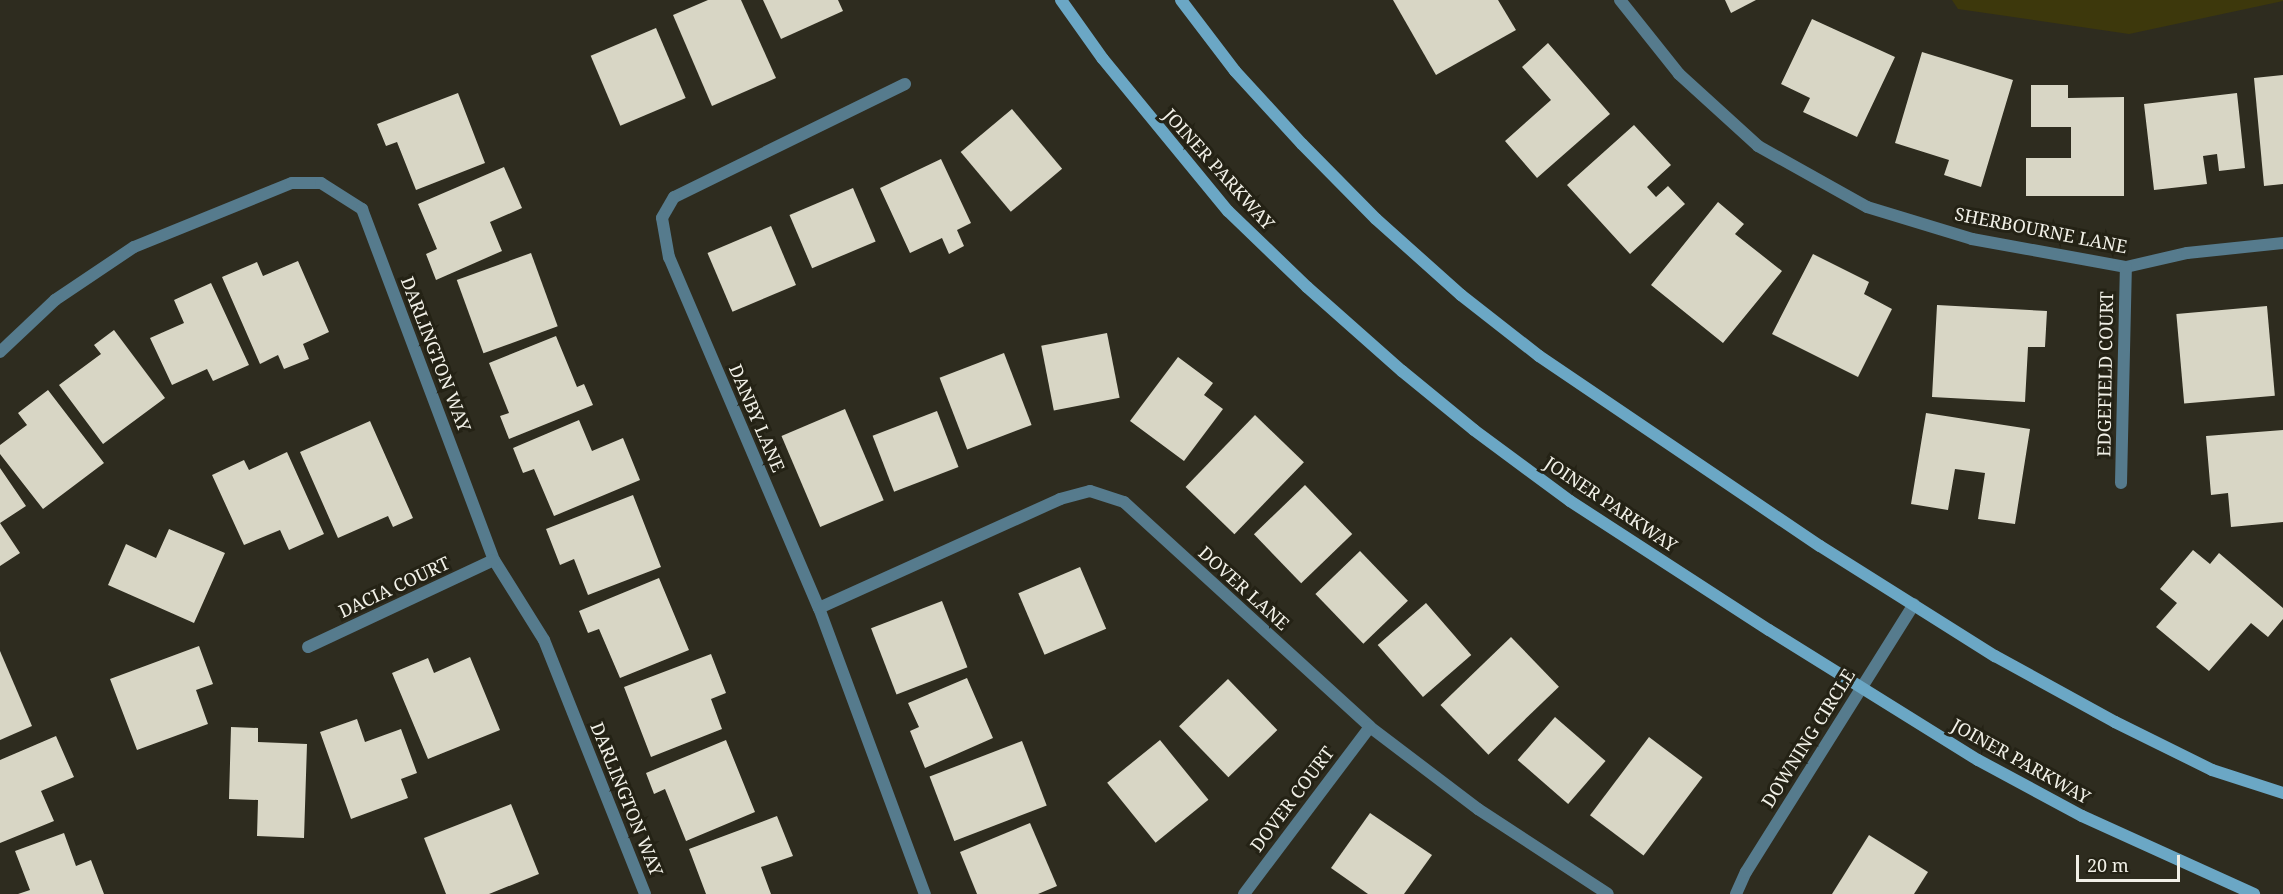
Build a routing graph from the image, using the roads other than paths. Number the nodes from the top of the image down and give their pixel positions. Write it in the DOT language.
graph roads {
  1 [pos="1061,0"];
  2 [pos="1181,0"];
  3 [pos="1620,0"];
  4 [pos="905,84"];
  5 [pos="2283,243"];
  6 [pos="2126,267"];
  7 [pos="0,352"];
  8 [pos="2121,483"];
  9 [pos="494,560"];
  10 [pos="1914,604"];
  11 [pos="819,609"];
  12 [pos="308,647"];
  13 [pos="1860,688"];
  14 [pos="1370,727"];
  15 [pos="2283,793"];
  16 [pos="645,894"];
  17 [pos="925,894"];
  18 [pos="1244,894"];
  19 [pos="1608,894"];
  20 [pos="1736,894"];
  21 [pos="2254,894"];
  1 -- 13 [label="main road, JOINER PARKWAY"];
  2 -- 10 [label="main road"];
  3 -- 6 [label="street, SHERBOURNE LANE"];
  4 -- 11 [label="street, DANBY LANE"];
  5 -- 6 [label="street, SHERBOURNE LANE"];
  6 -- 8 [label="street, EDGEFIELD COURT"];
  7 -- 9 [label="street, DARLINGTON WAY"];
  9 -- 12 [label="street, DACIA COURT"];
  9 -- 16 [label="street, DARLINGTON WAY"];
  10 -- 13 [label="street, DOWNING CIRCLE"];
  10 -- 15 [label="main road"];
  11 -- 14 [label="street, DOVER LANE"];
  11 -- 17 [label="street, DANBY LANE"];
  13 -- 20 [label="street, DOWNING CIRCLE"];
  13 -- 21 [label="main road, JOINER PARKWAY"];
  14 -- 18 [label="street, DOVER COURT"];
  14 -- 19 [label="street, DOVER LANE"];
}
